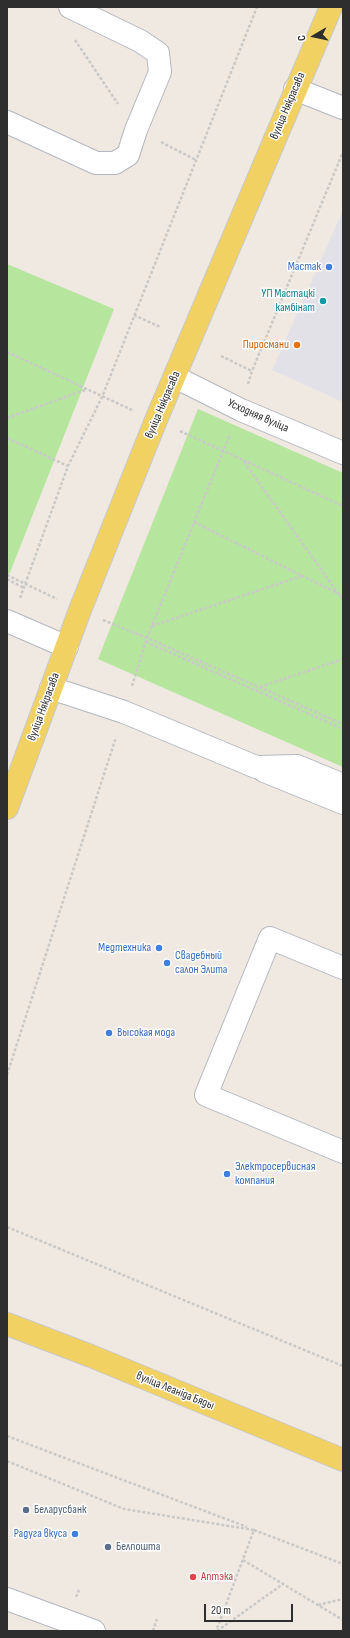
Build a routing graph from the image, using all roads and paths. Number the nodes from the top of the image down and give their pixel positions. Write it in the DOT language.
graph roads {
  1 [pos="70,7"];
  2 [pos="257,7"];
  3 [pos="331,7"];
  4 [pos="74,39"];
  5 [pos="295,89"];
  6 [pos="343,108"];
  7 [pos="7,122"];
  8 [pos="136,130"];
  9 [pos="343,152"];
  10 [pos="196,160"];
  11 [pos="134,315"];
  12 [pos="160,327"];
  13 [pos="7,352"];
  14 [pos="221,356"];
  15 [pos="252,371"];
  16 [pos="174,377"];
  17 [pos="86,390"];
  18 [pos="102,397"];
  19 [pos="241,410"];
  20 [pos="7,418"];
  21 [pos="7,438"];
  22 [pos="222,452"];
  23 [pos="343,452"];
  24 [pos="244,462"];
  25 [pos="68,466"];
  26 [pos="343,506"];
  27 [pos="194,522"];
  28 [pos="7,575"];
  29 [pos="302,576"];
  30 [pos="7,579"];
  31 [pos="25,586"];
  32 [pos="343,591"];
  33 [pos="338,593"];
  34 [pos="343,596"];
  35 [pos="343,600"];
  36 [pos="8,622"];
  37 [pos="152,626"];
  38 [pos="147,638"];
  39 [pos="146,642"];
  40 [pos="67,647"];
  41 [pos="343,659"];
  42 [pos="51,688"];
  43 [pos="260,688"];
  44 [pos="124,712"];
  45 [pos="343,724"];
  46 [pos="343,729"];
  47 [pos="256,767"];
  48 [pos="343,785"];
  49 [pos="343,803"];
  50 [pos="7,808"];
  51 [pos="343,968"];
  52 [pos="7,1075"];
  53 [pos="343,1152"];
  54 [pos="7,1227"];
  55 [pos="7,1324"];
  56 [pos="343,1366"];
  57 [pos="7,1436"];
  58 [pos="343,1460"];
  59 [pos="7,1461"];
  60 [pos="254,1530"];
  61 [pos="243,1560"];
  62 [pos="343,1564"];
  63 [pos="283,1584"];
  64 [pos="7,1599"];
  65 [pos="343,1599"];
  66 [pos="317,1605"];
  67 [pos="157,1620"];
  68 [pos="343,1620"];
  69 [pos="94,1631"];
  70 [pos="153,1631"];
  71 [pos="216,1631"];
  1 -- 8 [label="street"];
  2 -- 10 [label="path"];
  3 -- 5 [label="main road, вуліца Някрасава"];
  4 -- 8 [label="path"];
  5 -- 6 [label="street"];
  5 -- 16 [label="main road, вуліца Някрасава"];
  7 -- 8 [label="street"];
  8 -- 10 [label="path"];
  9 -- 15 [label="path"];
  10 -- 11 [label="path"];
  11 -- 12 [label="path"];
  11 -- 18 [label="path"];
  13 -- 17 [label="path"];
  14 -- 15 [label="path"];
  15 -- 19 [label="path"];
  16 -- 19 [label="street, Усходняя вуліца"];
  16 -- 40 [label="main road, вуліца Някрасава"];
  17 -- 18 [label="path"];
  17 -- 20 [label="path"];
  18 -- 25 [label="path"];
  19 -- 22 [label="path"];
  19 -- 23 [label="street, Усходняя вуліца"];
  21 -- 25 [label="path"];
  22 -- 24 [label="path"];
  22 -- 27 [label="path"];
  24 -- 26 [label="path"];
  24 -- 33 [label="path"];
  25 -- 31 [label="path"];
  27 -- 29 [label="path"];
  27 -- 37 [label="path"];
  28 -- 31 [label="path"];
  29 -- 33 [label="path"];
  29 -- 37 [label="path"];
  30 -- 31 [label="path"];
  31 -- 36 [label="path"];
  32 -- 33 [label="path"];
  33 -- 34 [label="path"];
  33 -- 35 [label="path"];
  36 -- 40 [label="street"];
  37 -- 38 [label="path"];
  38 -- 39 [label="path"];
  38 -- 43 [label="path"];
  39 -- 44 [label="path"];
  39 -- 46 [label="path"];
  40 -- 42 [label="main road, вуліца Някрасава"];
  41 -- 43 [label="path"];
  42 -- 44 [label="street"];
  42 -- 50 [label="main road, вуліца Някрасава"];
  43 -- 45 [label="path"];
  44 -- 47 [label="street"];
  44 -- 52 [label="path"];
  47 -- 48 [label="street"];
  47 -- 49 [label="street"];
  51 -- 53 [label="street"];
  54 -- 56 [label="path"];
  55 -- 58 [label="main road, вуліца Леаніда Бяды"];
  57 -- 60 [label="path"];
  59 -- 60 [label="path"];
  60 -- 61 [label="path"];
  60 -- 62 [label="path"];
  61 -- 63 [label="path"];
  61 -- 71 [label="path"];
  63 -- 66 [label="path"];
  63 -- 71 [label="path"];
  64 -- 69 [label="street"];
  65 -- 66 [label="path"];
  66 -- 68 [label="path"];
  67 -- 70 [label="path"];
}
